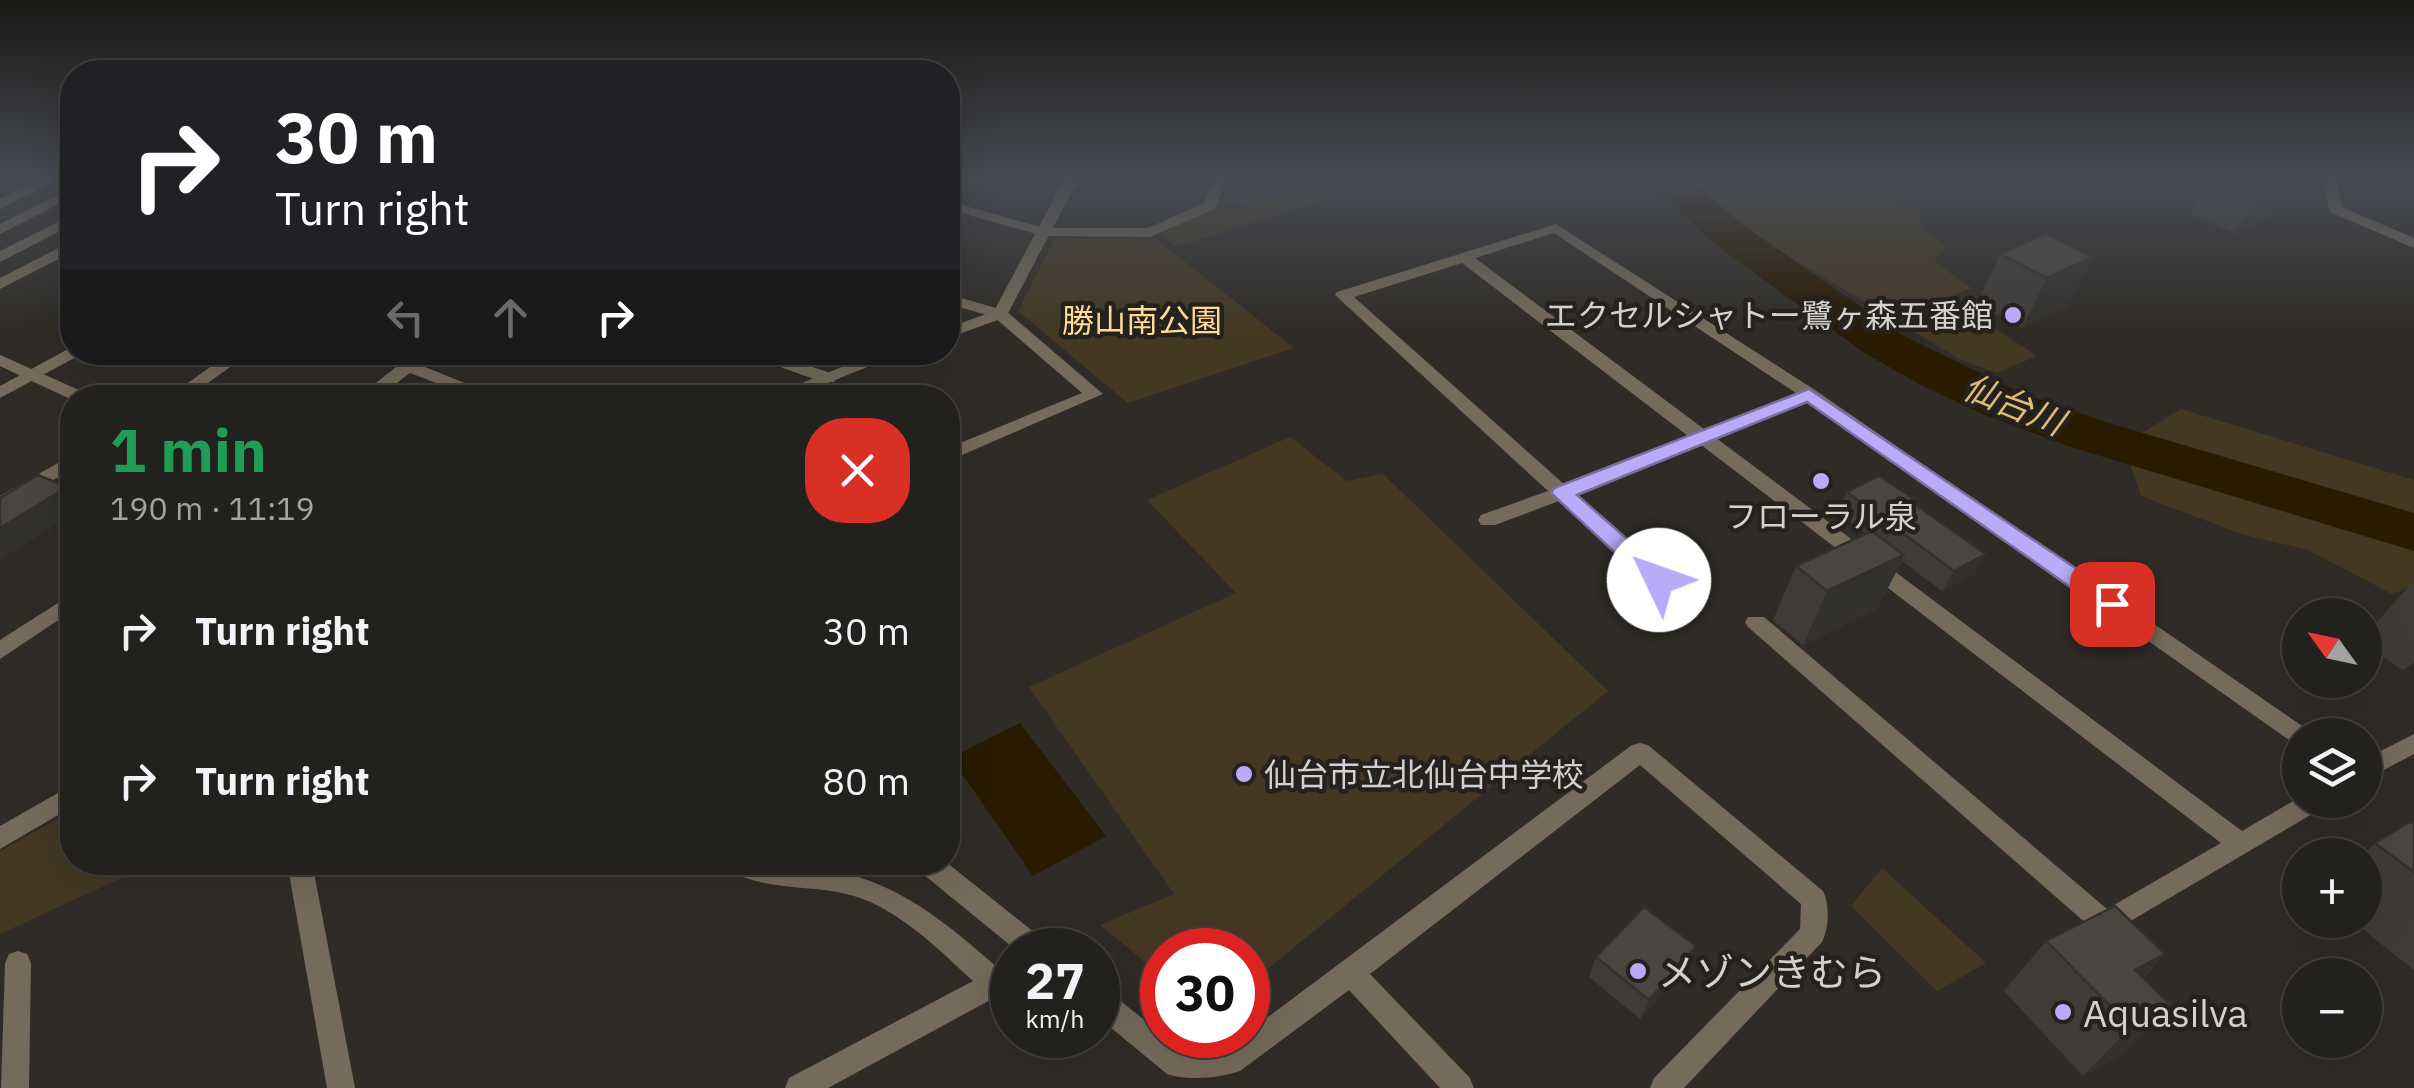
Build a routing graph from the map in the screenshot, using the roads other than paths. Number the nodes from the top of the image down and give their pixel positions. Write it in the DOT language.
graph roads {
  1 [pos="53,229"];
  2 [pos="1032,229"];
  3 [pos="1045,229"];
  4 [pos="1161,229"];
  5 [pos="1554,229"];
  6 [pos="1557,229"];
  7 [pos="2380,229"];
  8 [pos="1043,232"];
  9 [pos="2414,243"];
  10 [pos="17,248"];
  11 [pos="60,253"];
  12 [pos="0,257"];
  13 [pos="54,257"];
  14 [pos="1464,257"];
  15 [pos="0,284"];
  16 [pos="960,302"];
  17 [pos="1000,314"];
  18 [pos="960,329"];
  19 [pos="60,359"];
  20 [pos="0,360"];
  21 [pos="224,365"];
  22 [pos="788,365"];
  23 [pos="862,365"];
  24 [pos="408,366"];
  25 [pos="34,374"];
  26 [pos="828,378"];
  27 [pos="194,385"];
  28 [pos="382,385"];
  29 [pos="459,385"];
  30 [pos="809,385"];
  31 [pos="60,387"];
  32 [pos="0,393"];
  33 [pos="1809,394"];
  34 [pos="1705,435"];
  35 [pos="960,450"];
  36 [pos="60,469"];
  37 [pos="1562,493"];
  38 [pos="0,505"];
  39 [pos="1488,520"];
  40 [pos="1659,580"];
  41 [pos="60,609"];
  42 [pos="1756,622"];
  43 [pos="0,650"];
  44 [pos="2282,723"];
  45 [pos="2414,743"];
  46 [pos="2382,761"];
  47 [pos="60,802"];
  48 [pos="2285,818"];
  49 [pos="0,839"];
  50 [pos="2242,844"];
  51 [pos="301,875"];
  52 [pos="788,875"];
  53 [pos="943,875"];
  54 [pos="1009,928"];
  55 [pos="18,963"];
  56 [pos="1351,972"];
  57 [pos="1120,1018"];
  58 [pos="15,1088"];
  59 [pos="341,1088"];
  60 [pos="799,1088"];
  61 [pos="1460,1088"];
  62 [pos="1664,1088"];
  1 -- 10 [label="street"];
  2 -- 8 [label="street"];
  3 -- 8 [label="street"];
  4 -- 8 [label="street"];
  5 -- 14 [label="street"];
  6 -- 33 [label="street"];
  7 -- 9 [label="street"];
  8 -- 17 [label="street"];
  10 -- 12 [label="street"];
  10 -- 13 [label="street"];
  11 -- 13 [label="street"];
  13 -- 15 [label="street"];
  14 -- 34 [label="street"];
  14 -- 37 [label="street"];
  16 -- 17 [label="street"];
  17 -- 18 [label="street"];
  17 -- 35 [label="street"];
  19 -- 25 [label="street"];
  20 -- 25 [label="street"];
  21 -- 27 [label="street"];
  22 -- 26 [label="street"];
  23 -- 26 [label="street"];
  24 -- 28 [label="street"];
  24 -- 29 [label="street"];
  25 -- 31 [label="street"];
  25 -- 32 [label="street"];
  26 -- 30 [label="street"];
  33 -- 34 [label="street"];
  33 -- 44 [label="street"];
  34 -- 37 [label="street"];
  34 -- 50 [label="street"];
  36 -- 38 [label="street"];
  37 -- 39 [label="street"];
  37 -- 40 [label="street"];
  41 -- 43 [label="street"];
  42 -- 50 [label="street"];
  45 -- 46 [label="street"];
  47 -- 49 [label="street"];
  48 -- 50 [label="street"];
  51 -- 59 [label="street"];
  52 -- 60 [label="street"];
  53 -- 54 [label="street"];
  55 -- 58 [label="street"];
  56 -- 57 [label="street"];
  56 -- 61 [label="street"];
  56 -- 62 [label="street"];
}
